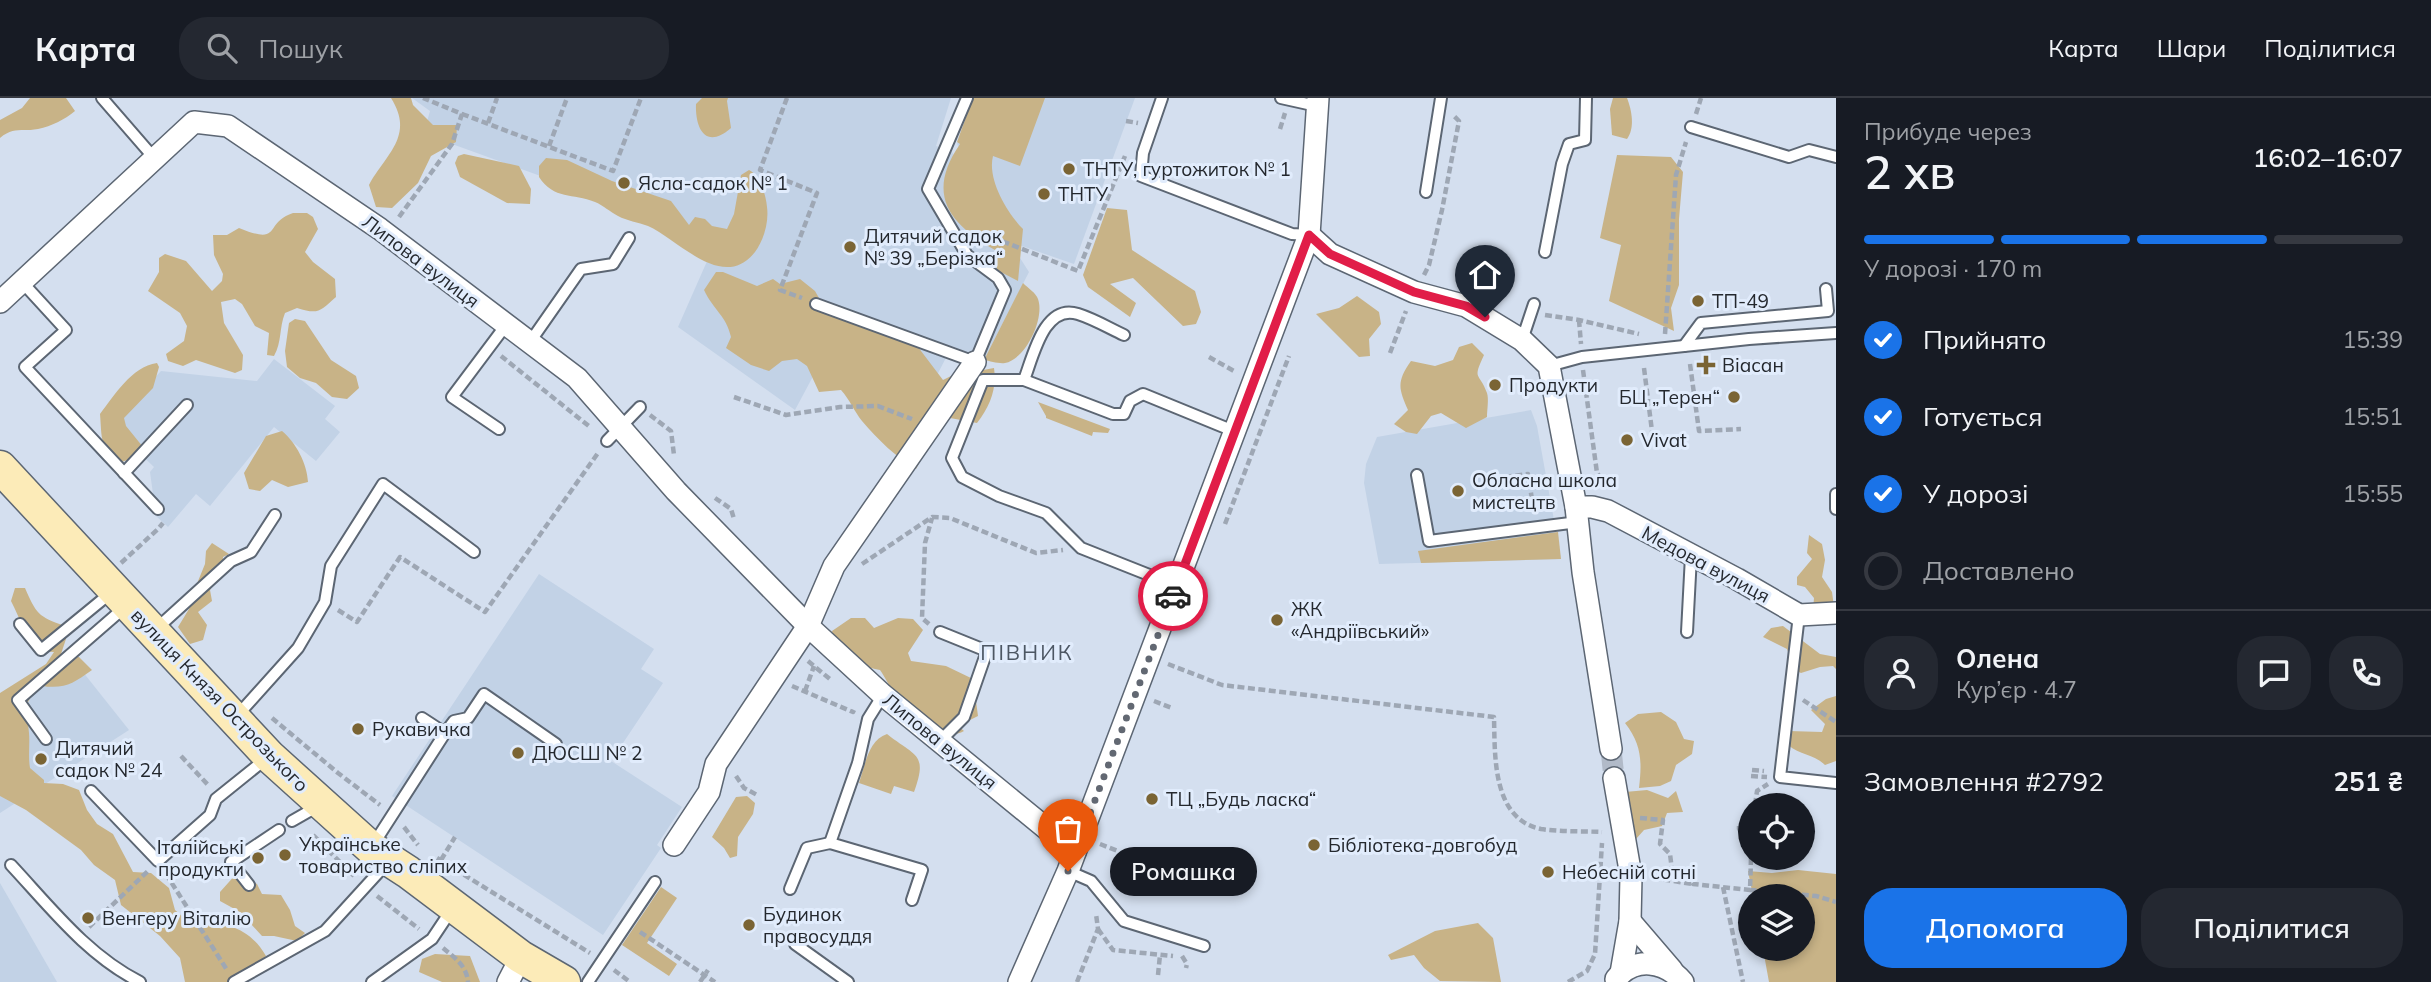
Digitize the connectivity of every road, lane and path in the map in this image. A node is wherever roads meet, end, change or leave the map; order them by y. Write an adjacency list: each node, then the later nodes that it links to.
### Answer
1 (102, 98): 24 (lane)
2 (423, 98): 15 (path)
3 (497, 98): 17 (path)
4 (567, 98): 21 (path)
5 (640, 98): 21 (path)
6 (788, 98): 35 (path)
7 (967, 98): 29 (lane)
8 (1162, 98): 27 (lane)
9 (1281, 98): 13 (lane)
10 (1441, 98): 25 (lane)
11 (1587, 98): 30 (lane)
12 (1701, 98): 18 (path)
13 (1317, 102): 27 (street)
14 (1286, 113): 19 (path)
15 (462, 114): 17 (path); 26 (path)
16 (1126, 121): 20 (path)
17 (488, 123): 21 (path)
18 (1691, 127): 23 (lane); 44 (path)
19 (1280, 129)
20 (1133, 135)
21 (549, 146)
22 (1128, 148): 29 (path)
23 (1836, 158)
24 (155, 159): 26 (street, Липова вулиця); 31 (street, Липова вулиця)
25 (1426, 192)
26 (387, 234): 37 (street, Липова вулиця)
27 (1309, 235): 33 (street); 59 (street)
28 (629, 238): 41 (lane)
29 (963, 247): 47 (lane)
30 (1545, 252)
31 (22, 282): 34 (street, Липова вулиця); 63 (lane)
32 (1826, 289): 42 (lane)
33 (1414, 292): 40 (street); 45 (path)
34 (0, 302)
35 (816, 304): 47 (lane)
36 (1534, 304): 40 (lane)
37 (506, 324): 41 (street, Липова вулиця); 43 (lane)
38 (1836, 333): 42 (lane)
39 (1124, 335): 52 (lane)
40 (1522, 340): 49 (street)
41 (530, 342): 60 (street, Липова вулиця)
42 (1684, 346): 44 (lane)
43 (489, 347): 57 (lane); 60 (path)
44 (1664, 348): 49 (lane)
45 (1390, 352)
46 (1209, 357): 51 (path)
47 (975, 362): 56 (street)
48 (1690, 364): 58 (path)
49 (1549, 366): 70 (street)
50 (1644, 368): 61 (path)
51 (1240, 375)
52 (1024, 380): 59 (lane); 74 (lane)
53 (734, 397): 56 (path)
54 (187, 405): 63 (lane)
55 (640, 408): 60 (lane)
56 (933, 422): 77 (street)
57 (499, 429)
58 (1741, 429)
59 (1236, 432): 78 (street)
60 (614, 434): 85 (street, Липова вулиця)
61 (1653, 439)
62 (0, 467): 79 (main road, вулиця Князя Острозького)
63 (124, 473): 67 (lane)
64 (1417, 475): 73 (lane)
65 (1505, 477): 73 (path)
66 (1836, 495): 68 (lane)
67 (158, 509)
68 (1836, 509)
69 (275, 515): 86 (lane)
70 (1577, 515): 73 (lane); 76 (street, Медова вулиця); 106 (street)
71 (932, 517): 74 (path); 77 (path); 87 (path)
72 (164, 521): 79 (path)
73 (1536, 528)
74 (1081, 548): 78 (lane)
75 (474, 552): 80 (lane)
76 (1690, 556): 83 (street, Медова вулиця); 88 (lane)
77 (834, 566): 85 (street)
78 (1177, 586): 134 (street)
79 (120, 587): 84 (lane); 86 (main road, вулиця Князя Острозького); 103 (lane)
80 (326, 602): 81 (path); 99 (lane)
81 (365, 610)
82 (1836, 613): 83 (street)
83 (1800, 615): 95 (lane)
84 (20, 624)
85 (808, 626): 89 (street); 97 (street, Липова вулиця)
86 (153, 632): 99 (main road, вулиця Князя Острозького)
87 (940, 632): 104 (lane)
88 (1687, 632)
89 (793, 650): 91 (path); 127 (street)
90 (1168, 664): 123 (path)
91 (814, 666): 93 (path); 94 (path)
92 (782, 681): 94 (path)
93 (840, 687)
94 (805, 691): 97 (path)
95 (1791, 692): 101 (path); 111 (lane)
96 (1153, 701): 98 (path)
97 (878, 704): 104 (street, Липова вулиця); 125 (lane)
98 (1172, 708)
99 (242, 710): 107 (main road, вулиця Князя Острозького); 110 (path)
100 (422, 718): 102 (lane)
101 (1836, 722)
102 (445, 733): 105 (lane); 118 (lane)
103 (46, 739)
104 (940, 741): 134 (street, Липова вулиця)
105 (556, 744)
106 (1611, 749)
107 (269, 756): 117 (main road, вулиця Князя Острозького); 133 (lane)
108 (181, 757): 113 (path)
109 (343, 765): 110 (path)
110 (338, 773): 118 (path)
111 (1780, 777): 114 (lane); 116 (path)
112 (1614, 778): 147 (street)
113 (203, 781)
114 (1836, 783)
115 (91, 791): 133 (lane)
116 (1757, 793)
117 (322, 803): 120 (lane); 130 (main road, вулиця Князя Острозького)
118 (393, 814): 128 (path); 130 (lane)
119 (1632, 817): 139 (path)
120 (292, 821)
121 (1602, 825): 123 (path)
122 (279, 830): 138 (lane)
123 (1602, 832): 172 (path)
124 (455, 837): 132 (path)
125 (830, 843): 140 (lane); 144 (lane)
126 (1100, 844): 129 (path)
127 (674, 845)
128 (421, 848)
129 (1118, 851)
130 (381, 854): 146 (main road, вулиця Князя Острозького); 162 (lane)
131 (431, 854): 132 (path)
132 (441, 860): 154 (path)
133 (158, 861): 162 (path)
134 (1072, 861): 142 (lane); 170 (street)
135 (11, 865): 149 (lane)
136 (149, 870): 149 (path)
137 (655, 882): 154 (lane)
138 (249, 885)
139 (1723, 887): 141 (path); 173 (path)
140 (790, 889)
141 (1738, 889)
142 (1101, 893): 148 (path); 152 (lane)
143 (1815, 896): 145 (path)
144 (912, 900)
145 (1836, 902)
146 (453, 907): 156 (main road, вулиця Князя Острозького); 163 (lane)
147 (1630, 921): 159 (street); 160 (street)
148 (1098, 929): 153 (path); 171 (path)
149 (78, 937): 161 (lane)
150 (650, 938): 157 (path)
151 (795, 944): 169 (lane)
152 (1204, 946)
153 (1160, 955): 155 (path); 158 (path)
154 (601, 960): 165 (lane); 166 (path)
155 (1186, 968)
156 (514, 970): 164 (main road, вулиця Князя Острозького)
157 (706, 972): 167 (path); 168 (path)
158 (1158, 975)
159 (1617, 977): 160 (street)
160 (1680, 978)
161 (140, 982)
162 (234, 982)
163 (372, 982)
164 (564, 982)
165 (588, 982)
166 (630, 982)
167 (699, 982)
168 (715, 982)
169 (848, 982)
170 (1019, 982)
171 (1077, 982)
172 (1568, 982)
173 (1743, 982)

